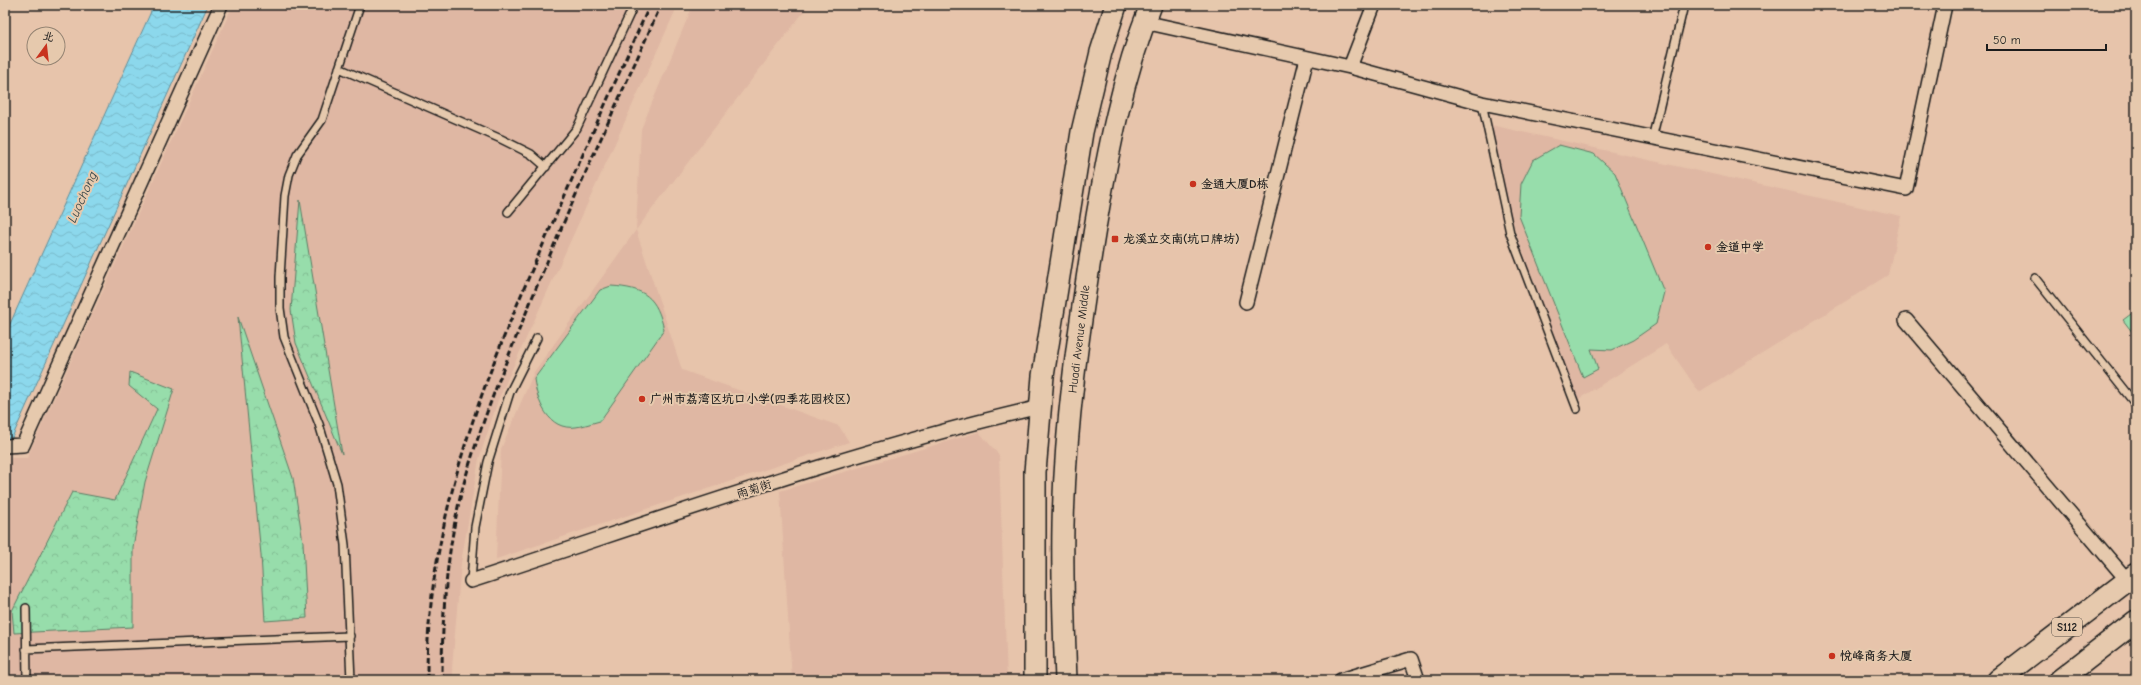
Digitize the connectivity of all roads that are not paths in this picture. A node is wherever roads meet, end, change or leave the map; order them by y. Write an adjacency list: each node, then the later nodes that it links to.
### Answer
1 (221, 5): 23 (street)
2 (360, 5): 11 (lane)
3 (634, 5): 14 (lane)
4 (1116, 5): 21 (main road)
5 (1374, 5): 10 (street)
6 (1684, 5): 13 (lane)
7 (1945, 5): 13 (street)
8 (1147, 14): 9 (street); 33 (main road, Huadi Avenue Middle)
9 (1307, 58): 10 (street); 17 (street)
10 (1350, 67): 12 (street)
11 (338, 68): 14 (lane); 28 (lane)
12 (1482, 103): 13 (street); 22 (lane)
13 (1652, 139)
14 (546, 167): 15 (lane)
15 (508, 212)
16 (2035, 278): 20 (lane)
17 (1246, 302)
18 (1906, 320): 24 (street)
19 (537, 338): 25 (lane)
20 (2136, 405)
21 (1040, 407): 25 (street, 雨菊街); 32 (main road)
22 (1577, 409)
23 (5, 446)
24 (2132, 577): 36 (main road, S112)
25 (471, 581)
26 (26, 608): 29 (lane)
27 (2136, 621): 37 (main road)
28 (350, 636): 29 (lane); 31 (lane)
29 (26, 649): 30 (lane)
30 (27, 680)
31 (351, 680)
32 (1035, 680)
33 (1066, 680)
34 (1341, 680): 35 (street)
35 (1418, 680)
36 (1998, 680)
37 (2060, 680)

